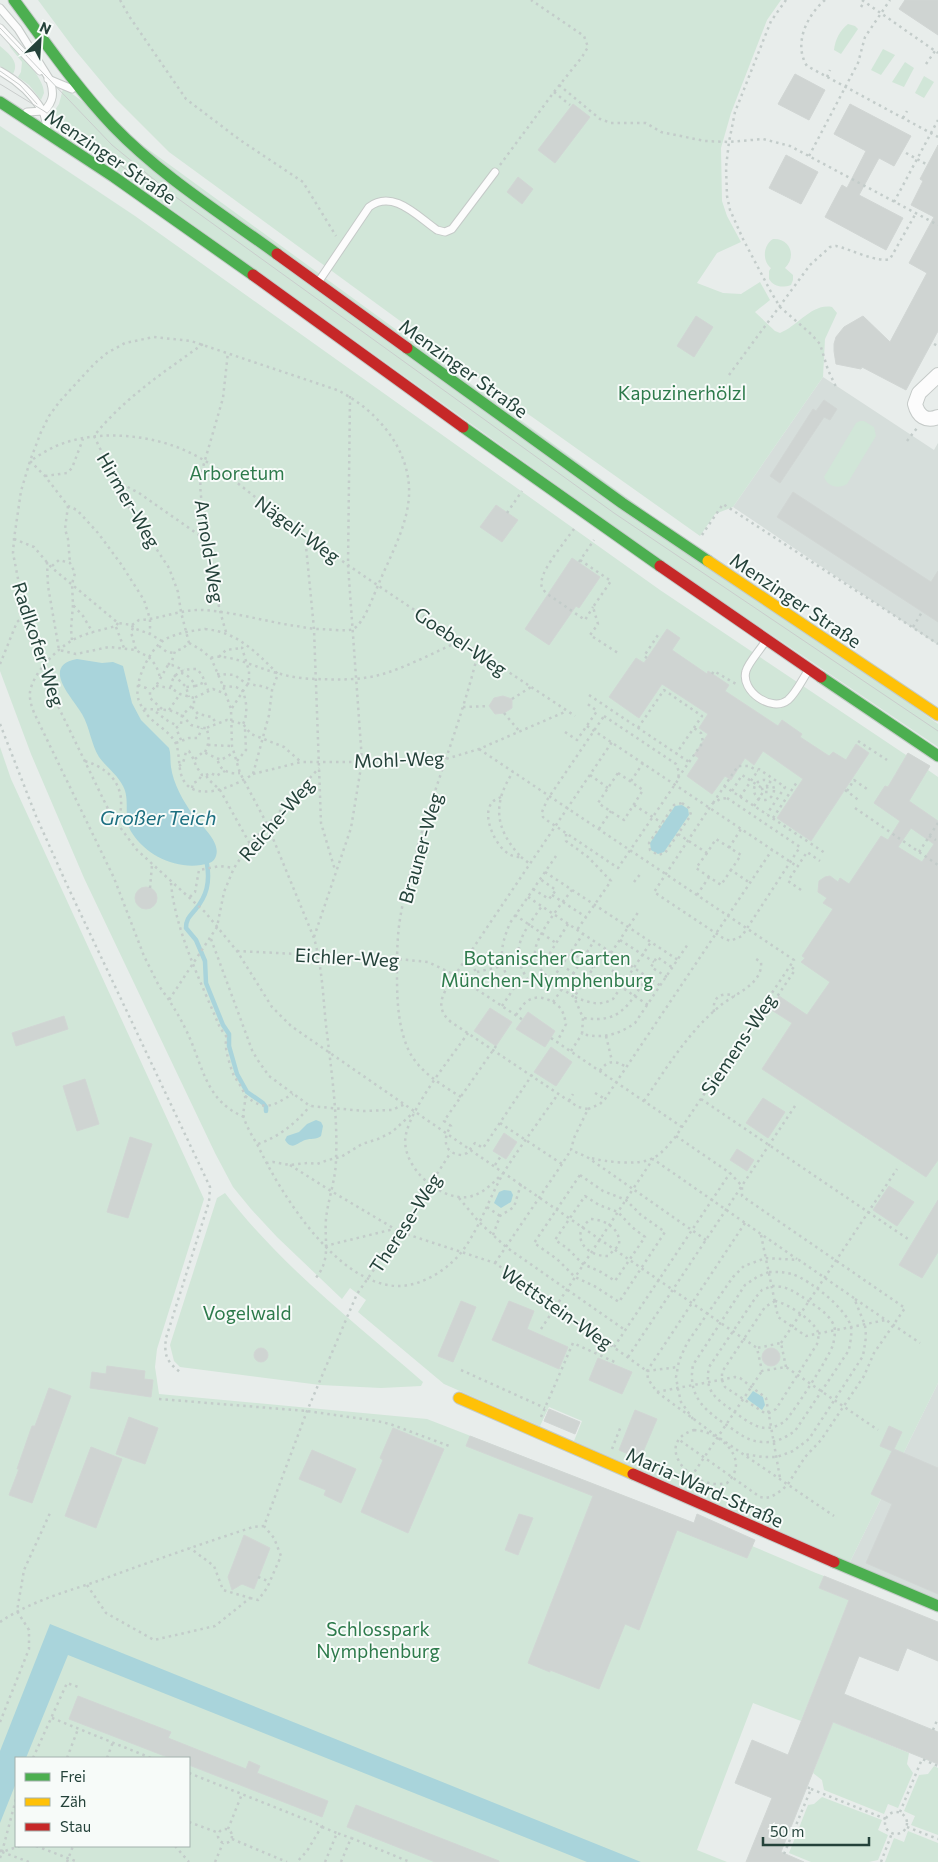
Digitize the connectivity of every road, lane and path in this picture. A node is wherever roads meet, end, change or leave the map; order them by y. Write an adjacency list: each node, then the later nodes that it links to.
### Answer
1 (14, 0): 21 (main road, Menzinger Straße)
2 (120, 0): 41 (path)
3 (530, 0): 18 (path)
4 (786, 0): 32 (path)
5 (825, 0): 16 (path)
6 (890, 0): 10 (path)
7 (863, 1): 8 (path); 10 (path)
8 (861, 7)
9 (0, 8): 17 (lane)
10 (881, 14): 12 (path); 19 (path)
11 (0, 28): 17 (lane)
12 (936, 52): 13 (path)
13 (926, 64)
14 (830, 70): 16 (path)
15 (0, 71): 25 (lane)
16 (827, 76): 19 (path)
17 (50, 80): 21 (lane); 25 (lane)
18 (559, 85): 20 (path); 32 (path)
19 (846, 86): 27 (path); 34 (path)
20 (554, 92): 23 (path); 37 (path)
21 (84, 94): 42 (main road, Menzinger Straße)
22 (0, 102): 24 (main road, Menzinger Straße)
23 (570, 105)
24 (12, 110): 25 (lane); 30 (main road, Menzinger Straße)
25 (44, 111): 30 (lane)
26 (907, 111): 27 (path)
27 (904, 118): 29 (path)
28 (938, 120): 29 (path)
29 (931, 133): 31 (path); 35 (path)
30 (50, 135): 92 (main road, Menzinger Straße)
31 (938, 137)
32 (729, 142): 34 (path); 43 (path)
33 (906, 153): 35 (path)
34 (809, 156): 38 (path)
35 (917, 159): 36 (path); 38 (path)
36 (926, 164)
37 (495, 172): 41 (lane)
38 (894, 202): 39 (path)
39 (916, 213): 40 (path); 43 (path)
40 (938, 225)
41 (342, 246): 42 (lane)
42 (317, 284): 157 (main road, Menzinger Straße)
43 (780, 307): 48 (path); 50 (path)
44 (203, 344): 47 (path, Radlkofer-Weg); 53 (path, Hirmer-Weg); 56 (path, Radlkofer-Weg)
45 (934, 344): 46 (path)
46 (938, 346)
47 (228, 352): 51 (path, Radlkofer-Weg); 55 (path, Arnold-Weg)
48 (729, 375)
49 (938, 375): 52 (street)
50 (837, 389)
51 (350, 396): 70 (path); 73 (path, Radlkofer-Weg)
52 (938, 417)
53 (94, 436): 54 (path, Nägeli-Weg); 55 (path, Nägeli-Weg); 58 (path, Hirmer-Weg)
54 (83, 439): 56 (path, Nägeli-Weg); 57 (path)
55 (205, 460): 63 (path, Nägeli-Weg); 66 (path, Arnold-Weg)
56 (30, 461): 57 (path); 65 (path, Radlkofer-Weg)
57 (45, 476): 60 (path)
58 (116, 481): 66 (path); 76 (path, Hirmer-Weg)
59 (524, 488): 61 (path)
60 (68, 506): 69 (path); 80 (path)
61 (507, 513)
62 (577, 525): 75 (path)
63 (305, 535): 70 (path, Nägeli-Weg); 84 (path)
64 (595, 538): 75 (path)
65 (14, 540): 68 (path); 79 (path, Radlkofer-Weg)
66 (206, 540): 77 (path, Arnold-Weg)
67 (698, 541): 83 (path)
68 (47, 562): 71 (path); 101 (path)
69 (70, 563): 71 (path); 72 (path)
70 (348, 565): 73 (path, Goebel-Weg); 85 (path)
71 (51, 566): 72 (path)
72 (72, 584): 74 (path); 81 (path)
73 (378, 585): 85 (path, Radlkofer-Weg); 94 (path, Goebel-Weg)
74 (73, 605): 87 (path); 91 (path)
75 (593, 607): 105 (path)
76 (181, 612): 77 (path); 80 (path); 86 (path, Hirmer-Weg)
77 (220, 612): 84 (path); 88 (path, Arnold-Weg)
78 (922, 612): 83 (path)
79 (27, 614): 110 (path); 113 (path, Radlkofer-Weg)
80 (150, 619): 82 (path); 89 (path)
81 (117, 625): 82 (path); 87 (path); 99 (path)
82 (133, 626): 89 (path); 102 (path)
83 (913, 627): 97 (path)
84 (314, 629): 85 (path); 124 (path)
85 (353, 629): 122 (path)
86 (185, 632): 88 (path); 93 (path); 95 (path, Hirmer-Weg)
87 (93, 633): 91 (path)
88 (226, 633): 96 (path)
89 (150, 634): 93 (path)
90 (658, 635): 109 (path)
91 (72, 640): 101 (path)
92 (766, 640): 114 (main road, Menzinger Straße); 132 (lane)
93 (162, 641): 98 (path)
94 (460, 641): 104 (path, Goebel-Weg); 122 (path)
95 (189, 643): 103 (path); 108 (path)
96 (244, 644): 100 (path); 118 (path)
97 (938, 644)
98 (159, 646): 103 (path); 106 (path)
99 (124, 648): 101 (path); 102 (path)
100 (242, 648): 107 (path); 111 (path)
101 (59, 650): 113 (path)
102 (136, 650): 106 (path)
103 (174, 653): 112 (path)
104 (478, 653): 131 (path, Goebel-Weg); 147 (path, Brauner-Weg)
105 (618, 653)
106 (149, 657): 123 (path); 126 (path)
107 (218, 657): 108 (path); 111 (path)
108 (211, 658): 117 (path)
109 (647, 658)
110 (0, 664)
111 (247, 664): 118 (path); 125 (path)
112 (168, 665): 115 (path); 123 (path)
113 (44, 666): 191 (path, Radlkofer-Weg); 350 (path)
114 (809, 669): 132 (lane); 185 (main road, Menzinger Straße)
115 (186, 670): 116 (path); 121 (path)
116 (179, 672): 120 (path); 128 (path)
117 (217, 674): 125 (path); 129 (path)
118 (278, 674): 124 (path); 136 (path)
119 (712, 674): 132 (path)
120 (174, 676): 130 (path); 133 (path)
121 (203, 678): 128 (path); 134 (path)
122 (356, 678): 124 (path); 192 (path)
123 (160, 679): 127 (path)
124 (317, 679): 189 (path)
125 (247, 684): 135 (path); 136 (path)
126 (138, 685): 137 (path); 149 (path)
127 (156, 686): 133 (path); 137 (path)
128 (195, 686): 130 (path)
129 (223, 686): 135 (path); 139 (path)
130 (186, 687): 141 (path)
131 (531, 687): 143 (path); 153 (path, Goebel-Weg)
132 (749, 687)
133 (171, 688): 138 (path)
134 (208, 690): 139 (path); 142 (path)
135 (242, 690): 148 (path); 163 (path)
136 (272, 690): 174 (path)
137 (150, 692): 150 (path)
138 (180, 694): 141 (path); 152 (path)
139 (226, 694): 148 (path)
140 (589, 696): 168 (path)
141 (189, 697): 142 (path)
142 (194, 698): 146 (path)
143 (512, 699)
144 (584, 702): 165 (path)
145 (489, 706): 147 (path)
146 (192, 707): 155 (path); 156 (path)
147 (463, 707): 186 (path, Brauner-Weg)
148 (231, 708): 160 (path)
149 (144, 709): 151 (path); 178 (path)
150 (162, 709): 151 (path); 152 (path)
151 (154, 710): 164 (path)
152 (169, 710): 156 (path)
153 (567, 711): 158 (path, Goebel-Weg); 172 (path, Mohl-Weg)
154 (504, 713): 172 (path)
155 (198, 714): 159 (path); 161 (path)
156 (182, 715): 164 (path); 166 (path)
157 (938, 715)
158 (575, 716)
159 (196, 719)
160 (232, 721): 161 (path); 163 (path); 180 (path)
161 (216, 723): 167 (path)
162 (0, 724): 495 (path)
163 (243, 724): 170 (path)
164 (178, 726): 175 (path)
165 (587, 726): 171 (path); 173 (path)
166 (202, 728): 167 (path); 175 (path)
167 (206, 728): 179 (path)
168 (638, 728): 169 (path); 184 (path)
169 (694, 728): 184 (path); 195 (path)
170 (245, 729): 174 (path); 193 (path)
171 (594, 731): 177 (path); 207 (path); 225 (path)
172 (520, 732): 181 (path, Mohl-Weg)
173 (565, 732)
174 (263, 739): 194 (path); 203 (path)
175 (181, 740): 178 (path)
176 (858, 741): 190 (path)
177 (612, 742): 196 (path); 205 (path)
178 (176, 743): 197 (path)
179 (208, 745): 180 (path); 182 (path)
180 (232, 746): 183 (path)
181 (479, 749): 186 (path, Mohl-Weg); 201 (path)
182 (205, 752): 187 (path); 188 (path)
183 (233, 753): 188 (path); 193 (path)
184 (676, 754): 195 (path)
185 (938, 756)
186 (446, 759): 192 (path, Mohl-Weg); 318 (path, Brauner-Weg)
187 (194, 760): 197 (path); 204 (path)
188 (218, 760): 199 (path)
189 (320, 760): 192 (path, Mohl-Weg); 194 (path, Mohl-Weg); 198 (path)
190 (887, 760)
191 (84, 761): 244 (path, Radlkofer-Weg); 244 (path)
192 (362, 761): 270 (path)
193 (236, 762): 202 (path)
194 (301, 762): 203 (path, Mohl-Weg)
195 (689, 762): 207 (path)
196 (643, 763): 210 (path); 212 (path)
197 (179, 766): 216 (path)
198 (320, 768): 242 (path, Reiche-Weg); 270 (path)
199 (224, 771): 202 (path); 204 (path)
200 (758, 771): 208 (path); 209 (path); 214 (path)
201 (513, 772): 225 (path); 226 (path)
202 (240, 773): 206 (path)
203 (252, 774): 206 (path)
204 (204, 775): 216 (path); 220 (path)
205 (590, 776): 217 (path); 234 (path)
206 (244, 780): 220 (path); 242 (path)
207 (678, 780): 212 (path)
208 (771, 780): 213 (path); 215 (path); 224 (path); 229 (path)
209 (751, 781): 213 (path); 221 (path); 227 (path)
210 (631, 782): 217 (path); 232 (path)
211 (797, 782): 240 (path)
212 (674, 784): 235 (path); 239 (path)
213 (756, 784): 218 (path); 228 (path)
214 (724, 786): 221 (path); 231 (path)
215 (767, 786): 218 (path); 223 (path)
216 (192, 788): 220 (path)
217 (608, 788): 237 (path)
218 (762, 788): 222 (path)
219 (868, 789): 230 (path)
220 (220, 790): 253 (path)
221 (732, 791): 227 (path)
222 (763, 792): 223 (path); 228 (path)
223 (768, 792): 224 (path)
224 (773, 795): 228 (path); 229 (path)
225 (550, 796): 234 (path); 245 (path)
226 (501, 797): 261 (path); 261 (path)
227 (740, 797): 233 (path)
228 (759, 798): 233 (path)
229 (778, 798): 238 (path)
230 (860, 801)
231 (712, 804): 235 (path); 263 (path)
232 (634, 805): 237 (path); 239 (path)
233 (754, 806): 238 (path)
234 (568, 808): 245 (path); 246 (path)
235 (710, 808): 247 (path); 252 (path)
236 (855, 808): 257 (path)
237 (611, 811): 246 (path)
238 (767, 814): 240 (path)
239 (652, 817): 243 (path); 255 (path)
240 (773, 818): 258 (path)
241 (938, 822): 250 (path)
242 (267, 824): 253 (path, Reiche-Weg); 304 (path)
243 (662, 824): 249 (path); 249 (path)
244 (117, 825): 265 (path, Radlkofer-Weg)
245 (556, 826): 248 (path); 264 (path)
246 (599, 829): 255 (path)
247 (741, 829): 254 (path); 256 (path)
248 (566, 834): 255 (path); 288 (path)
249 (678, 834): 252 (path)
250 (930, 836): 251 (path); 257 (path)
251 (936, 840)
252 (688, 841): 259 (path); 273 (path)
253 (250, 844): 268 (path, Reiche-Weg)
254 (729, 848): 259 (path); 269 (path)
255 (630, 850): 273 (path)
256 (772, 850): 263 (path); 278 (path)
257 (919, 852): 266 (path)
258 (825, 853)
259 (706, 854): 274 (path)
260 (556, 856): 271 (path)
261 (520, 857): 264 (path)
262 (820, 861): 267 (path)
263 (790, 862): 267 (path); 299 (path)
264 (530, 864): 319 (path)
265 (152, 865): 277 (path, Radlkofer-Weg); 279 (path)
266 (938, 865)
267 (798, 867): 282 (path)
268 (234, 868): 285 (path); 297 (path, Reiche-Weg)
269 (731, 870): 274 (path); 278 (path)
270 (335, 872): 304 (path)
271 (545, 872): 275 (path); 281 (path)
272 (640, 873): 276 (path)
273 (666, 874): 284 (path); 303 (path)
274 (709, 877): 284 (path)
275 (540, 880): 280 (path); 283 (path)
276 (634, 882)
277 (171, 883): 285 (path, Radlkofer-Weg); 325 (path)
278 (750, 883): 293 (path)
279 (150, 888)
280 (534, 889): 283 (path); 286 (path)
281 (572, 890): 287 (path); 288 (path)
282 (801, 890)
283 (552, 895): 287 (path)
284 (697, 895): 293 (path)
285 (190, 897): 297 (path, Radlkofer-Weg)
286 (528, 897): 289 (path); 291 (path)
287 (563, 902): 292 (path); 294 (path)
288 (594, 904): 294 (path); 298 (path)
289 (542, 906): 292 (path); 296 (path)
290 (639, 911): 298 (path)
291 (515, 915): 296 (path); 326 (path)
292 (555, 915): 295 (path); 301 (path)
293 (728, 916): 299 (path); 303 (path)
294 (586, 918): 300 (path)
295 (568, 924): 300 (path); 308 (path)
296 (529, 925): 301 (path); 339 (path)
297 (217, 927): 305 (path, Reiche-Weg); 312 (path, Radlkofer-Weg)
298 (628, 927): 306 (path); 309 (path)
299 (747, 929): 303 (path); 329 (path, Siemens-Weg)
300 (577, 930): 302 (path)
301 (542, 933): 308 (path); 340 (path)
302 (583, 934): 307 (path); 313 (path)
303 (716, 934): 369 (path)
304 (314, 938): 315 (path)
305 (210, 939): 325 (path, Reiche-Weg); 376 (path)
306 (620, 940): 314 (path); 316 (path)
307 (594, 941): 311 (path); 321 (path)
308 (556, 942): 327 (path)
309 (651, 942): 316 (path); 322 (path)
310 (688, 944): 322 (path)
311 (606, 949): 314 (path); 330 (path)
312 (237, 951): 315 (path, Eichler-Weg); 367 (path, Radlkofer-Weg)
313 (571, 952): 321 (path); 327 (path)
314 (611, 953): 320 (path)
315 (318, 954): 318 (path, Eichler-Weg); 367 (path)
316 (642, 954): 323 (path); 331 (path)
317 (753, 957): 324 (path)
318 (397, 959): 335 (path, Eichler-Weg); 373 (path, Brauner-Weg)
319 (466, 959): 333 (path); 335 (path)
320 (621, 959): 331 (path); 338 (path)
321 (582, 960): 330 (path); 334 (path)
322 (678, 960): 332 (path)
323 (654, 962): 332 (path); 337 (path)
324 (761, 962): 328 (path); 349 (path)
325 (193, 965): 350 (path, Reiche-Weg); 379 (path)
326 (502, 966): 333 (path); 345 (path)
327 (561, 966): 334 (path); 340 (path)
328 (766, 966)
329 (790, 966): 353 (path, Siemens-Weg); 353 (path)
330 (593, 968): 341 (path)
331 (634, 968): 336 (path); 344 (path)
332 (672, 968): 337 (path)
333 (477, 972): 342 (path)
334 (573, 974): 341 (path)
335 (455, 975): 342 (path, Eichler-Weg); 359 (path)
336 (648, 977): 343 (path); 348 (path)
337 (667, 977): 343 (path)
338 (608, 978): 341 (path); 344 (path)
339 (528, 980): 340 (path); 345 (path)
340 (551, 981): 346 (path)
341 (584, 981): 347 (path)
342 (472, 986): 354 (path, Eichler-Weg)
343 (661, 986): 352 (path)
344 (621, 987): 347 (path); 348 (path)
345 (514, 988): 354 (path)
346 (562, 989): 347 (path); 351 (path)
347 (574, 996): 357 (path)
348 (635, 996): 352 (path); 357 (path)
349 (735, 996): 355 (path); 355 (path)
350 (169, 1000): 391 (path)
351 (553, 1002): 356 (path); 363 (path)
352 (648, 1004): 361 (path)
353 (765, 1004): 382 (path, Siemens-Weg)
354 (502, 1006): 356 (path, Eichler-Weg)
355 (714, 1012): 384 (path)
356 (516, 1015): 358 (path, Eichler-Weg)
357 (583, 1018): 360 (path)
358 (522, 1020)
359 (468, 1033): 365 (path); 373 (path)
360 (582, 1034): 361 (path); 366 (path)
361 (606, 1036): 368 (path)
362 (551, 1038): 363 (path)
363 (557, 1042): 366 (path)
364 (496, 1046): 365 (path)
365 (493, 1050): 372 (path); 380 (path)
366 (571, 1052): 370 (path)
367 (330, 1054): 386 (path, Radlkofer-Weg); 388 (path)
368 (612, 1061): 369 (path); 370 (path)
369 (626, 1067): 374 (path)
370 (600, 1071): 374 (path)
371 (534, 1072): 372 (path)
372 (532, 1076): 377 (path); 392 (path)
373 (435, 1080): 380 (path, Brauner-Weg); 390 (path)
374 (616, 1082): 381 (path); 384 (path)
375 (595, 1093): 381 (path)
376 (293, 1094): 379 (path); 387 (path)
377 (558, 1094): 383 (path); 396 (path)
378 (573, 1094): 383 (path)
379 (245, 1096): 391 (path)
380 (461, 1097): 394 (path)
381 (605, 1098): 389 (path)
382 (701, 1099): 393 (path, Siemens-Weg); 398 (path)
383 (569, 1101): 389 (path)
384 (644, 1101): 393 (path)
385 (797, 1103): 398 (path)
386 (404, 1104): 388 (path); 390 (path, Radlkofer-Weg)
387 (310, 1106): 388 (path); 397 (path)
388 (334, 1109): 406 (path)
389 (588, 1109): 401 (path)
390 (415, 1111): 394 (path, Radlkofer-Weg); 406 (path); 415 (path)
391 (244, 1117): 397 (path)
392 (500, 1123): 396 (path); 400 (path)
393 (682, 1127): 395 (path, Siemens-Weg)
394 (447, 1132): 400 (path, Radlkofer-Weg); 402 (path)
395 (676, 1136): 407 (path, Siemens-Weg); 414 (path)
396 (526, 1140): 403 (path); 409 (path)
397 (257, 1144): 408 (path)
398 (769, 1145): 417 (path); 428 (path)
399 (513, 1148): 403 (path)
400 (471, 1149): 402 (path); 411 (path, Radlkofer-Weg)
401 (571, 1150): 405 (path); 409 (path)
402 (451, 1152): 415 (path, Therese-Weg)
403 (518, 1152): 413 (path)
404 (501, 1156): 411 (path)
405 (587, 1157): 407 (path); 418 (path)
406 (336, 1159): 410 (path); 419 (path)
407 (653, 1159): 418 (path, Siemens-Weg); 423 (path)
408 (266, 1164): 410 (path); 443 (path)
409 (562, 1164): 421 (path)
410 (290, 1165): 419 (path, Wettstein-Weg)
411 (495, 1166): 413 (path, Radlkofer-Weg)
412 (897, 1169): 428 (path)
413 (504, 1172): 416 (path, Radlkofer-Weg); 420 (path); 424 (path)
414 (730, 1173): 417 (path); 423 (path)
415 (431, 1184): 420 (path); 437 (path, Therese-Weg)
416 (521, 1184): 421 (path, Radlkofer-Weg); 429 (path)
417 (742, 1186): 426 (path); 451 (path)
418 (633, 1189): 422 (path, Siemens-Weg); 436 (path)
419 (331, 1191): 435 (path, Wettstein-Weg); 443 (path)
420 (459, 1197): 431 (path)
421 (540, 1197): 425 (path, Radlkofer-Weg); 444 (path)
422 (626, 1200): 425 (path); 427 (path, Siemens-Weg); 454 (path)
423 (712, 1200): 426 (path); 436 (path)
424 (487, 1208): 429 (path); 431 (path)
425 (557, 1209): 430 (path, Radlkofer-Weg); 456 (path)
426 (726, 1210): 432 (path); 442 (path)
427 (618, 1212): 430 (path); 433 (path, Siemens-Weg); 449 (path)
428 (869, 1212): 441 (path); 451 (path)
429 (500, 1216): 438 (path)
430 (570, 1218): 434 (path, Radlkofer-Weg); 453 (path)
431 (479, 1222): 438 (path); 446 (path)
432 (745, 1223): 439 (path); 468 (path)
433 (610, 1225): 434 (path); 440 (path, Siemens-Weg); 445 (path)
434 (583, 1227): 440 (path, Radlkofer-Weg); 447 (path)
435 (394, 1229): 437 (path, Wettstein-Weg); 443 (path)
436 (692, 1230): 442 (path); 460 (path)
437 (400, 1232): 446 (path, Wettstein-Weg); 457 (path, Therese-Weg)
438 (493, 1234): 444 (path)
439 (761, 1234): 448 (path); 450 (path)
440 (600, 1239): 445 (path, Radlkofer-Weg); 447 (path, Siemens-Weg)
441 (908, 1239)
442 (706, 1240): 462 (path)
443 (325, 1246): 457 (path); 459 (path)
444 (506, 1247): 452 (path); 464 (path)
445 (616, 1249): 447 (path); 449 (path, Radlkofer-Weg)
446 (462, 1251): 452 (path, Wettstein-Weg); 457 (path)
447 (591, 1252): 453 (path, Siemens-Weg)
448 (766, 1258): 450 (path); 455 (path); 470 (path)
449 (630, 1259): 453 (path); 454 (path, Radlkofer-Weg)
450 (798, 1260): 458 (path)
451 (836, 1260): 458 (path); 475 (path)
452 (495, 1263): 469 (path, Wettstein-Weg)
453 (583, 1264): 456 (path, Siemens-Weg)
454 (642, 1268): 456 (path); 460 (path, Radlkofer-Weg)
455 (769, 1272): 461 (path); 463 (path); 473 (path)
456 (575, 1277): 464 (path, Siemens-Weg)
457 (369, 1278): 511 (path, Therese-Weg)
458 (825, 1278): 463 (path); 465 (path)
459 (314, 1280)
460 (659, 1280): 462 (path, Radlkofer-Weg); 479 (path)
461 (772, 1286): 466 (path); 467 (path); 480 (path)
462 (673, 1289): 468 (path, Radlkofer-Weg); 488 (path)
463 (817, 1289): 467 (path); 477 (path)
464 (566, 1290): 469 (path, Siemens-Weg); 479 (path)
465 (854, 1298): 472 (path); 474 (path)
466 (775, 1301): 471 (path); 476 (path); 483 (path)
467 (808, 1302): 471 (path); 481 (path)
468 (693, 1303): 470 (path, Radlkofer-Weg); 493 (path)
469 (556, 1306): 478 (path, Siemens-Weg); 486 (path, Wettstein-Weg)
470 (708, 1313): 473 (path, Radlkofer-Weg); 490 (path)
471 (800, 1314): 476 (path); 482 (path)
472 (886, 1320): 474 (path); 475 (path)
473 (720, 1322): 480 (path, Radlkofer-Weg); 500 (path)
474 (865, 1325): 477 (path); 508 (path)
475 (894, 1326): 484 (path); 509 (path)
476 (792, 1327): 482 (path); 485 (path)
477 (851, 1328): 481 (path); 504 (path)
478 (541, 1329)
479 (625, 1330): 486 (path)
480 (733, 1330): 483 (path, Radlkofer-Weg); 498 (path)
481 (835, 1330): 482 (path); 499 (path)
482 (819, 1334): 496 (path)
483 (745, 1339): 487 (path, Radlkofer-Weg); 497 (path)
484 (920, 1342)
485 (781, 1343): 487 (path); 491 (path)
486 (614, 1347): 488 (path, Wettstein-Weg)
487 (757, 1348): 494 (path)
488 (628, 1357): 493 (path, Wettstein-Weg)
489 (617, 1363): 510 (path)
490 (678, 1367): 493 (path); 502 (path)
491 (786, 1367): 494 (path); 496 (path)
492 (461, 1370): 510 (path)
493 (647, 1370): 503 (path)
494 (762, 1370): 501 (path)
495 (180, 1372)
496 (797, 1375): 499 (path); 513 (path)
497 (722, 1380): 498 (path); 501 (path); 507 (path)
498 (707, 1384): 500 (path); 512 (path)
499 (810, 1384): 504 (path); 517 (path)
500 (693, 1386): 502 (path); 515 (path)
501 (752, 1387): 507 (path); 513 (path)
502 (678, 1389): 503 (path); 514 (path)
503 (657, 1392): 514 (path)
504 (822, 1392): 508 (path); 522 (path)
505 (459, 1398): 519 (main road, Maria-Ward-Straße)
506 (159, 1400): 511 (path)
507 (743, 1400): 512 (path); 513 (path)
508 (834, 1400): 509 (path); 525 (path)
509 (844, 1406): 518 (path); 531 (path)
510 (545, 1408): 519 (path)
511 (307, 1412): 523 (path); 534 (path, Therese-Weg)
512 (734, 1412): 515 (path); 517 (path)
513 (769, 1413): 517 (path)
514 (693, 1419): 520 (path)
515 (726, 1425): 520 (path); 522 (path)
516 (621, 1426): 527 (path)
517 (772, 1427): 522 (path)
518 (878, 1430)
519 (535, 1431): 527 (main road, Maria-Ward-Straße)
520 (718, 1437): 521 (path); 524 (path); 526 (path); 529 (path)
521 (678, 1439): 526 (path); 528 (path)
522 (774, 1442): 525 (path)
523 (452, 1447)
524 (744, 1454): 525 (path); 530 (path)
525 (777, 1456): 530 (path)
526 (704, 1458): 528 (path); 529 (path)
527 (606, 1462): 540 (main road, Maria-Ward-Straße)
528 (691, 1476): 529 (path)
529 (732, 1478): 531 (path)
530 (781, 1479): 531 (path)
531 (788, 1484): 533 (path)
532 (50, 1513): 541 (path)
533 (834, 1516)
534 (264, 1526): 535 (path); 537 (path)
535 (190, 1548): 538 (path); 539 (path)
536 (258, 1577): 537 (path)
537 (270, 1582): 539 (path)
538 (87, 1585): 539 (path); 541 (path)
539 (250, 1598)
540 (938, 1606)
541 (17, 1610): 542 (path); 546 (path)
542 (0, 1622)
543 (81, 1688): 544 (path)
544 (52, 1718): 547 (path); 550 (path)
545 (938, 1718): 548 (path)
546 (0, 1722)
547 (78, 1729): 549 (path); 551 (path)
548 (933, 1730)
549 (113, 1742): 552 (path); 553 (path)
550 (33, 1757)
551 (67, 1757)
552 (107, 1757)
553 (149, 1757)
554 (938, 1766): 560 (path)
555 (190, 1773): 558 (path)
556 (807, 1787): 557 (path)
557 (811, 1789): 561 (path); 578 (path)
558 (242, 1794): 563 (path); 565 (path)
559 (15, 1802): 577 (path)
560 (900, 1812): 561 (path); 564 (path)
561 (886, 1819): 568 (path)
562 (190, 1822): 567 (path)
563 (322, 1826): 566 (path); 586 (path)
564 (906, 1826): 568 (path); 571 (path)
565 (228, 1829): 567 (path); 570 (path)
566 (337, 1832): 569 (path); 587 (path)
567 (218, 1833): 572 (path)
568 (892, 1833): 590 (path)
569 (351, 1838): 588 (path); 589 (path)
570 (232, 1839): 572 (path); 585 (path)
571 (938, 1839)
572 (223, 1843): 584 (path)
573 (16, 1847): 577 (path)
574 (38, 1847): 580 (path)
575 (73, 1847): 580 (path)
576 (177, 1847): 583 (path)
577 (1, 1851): 579 (path); 581 (path)
578 (784, 1854)
579 (0, 1858)
580 (68, 1860): 582 (path)
581 (29, 1862)
582 (78, 1862)
583 (189, 1862)
584 (215, 1862)
585 (287, 1862)
586 (297, 1862)
587 (325, 1862)
588 (341, 1862)
589 (410, 1862)
590 (881, 1862)

